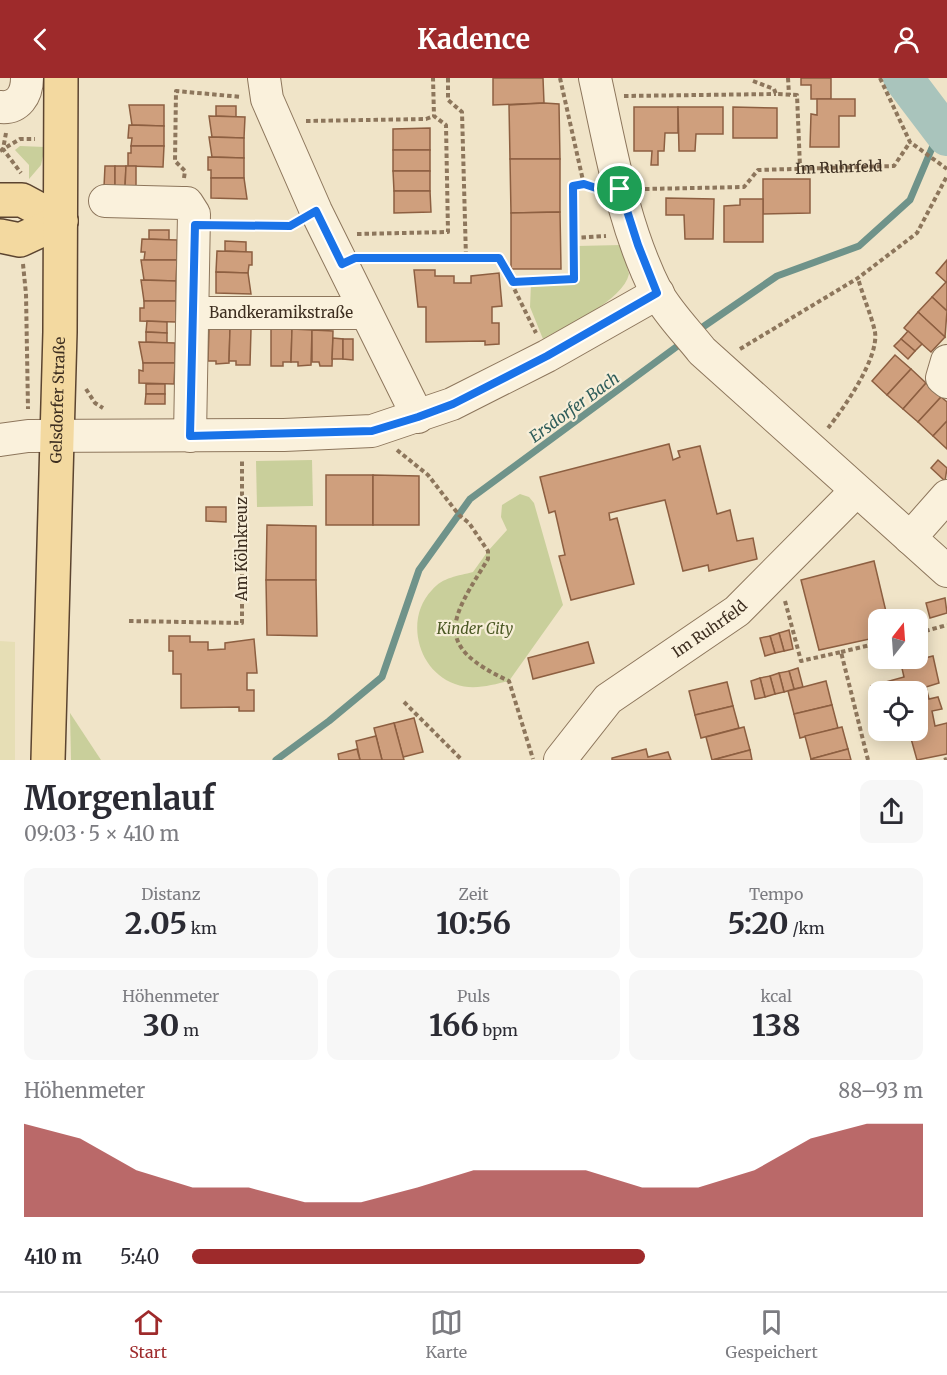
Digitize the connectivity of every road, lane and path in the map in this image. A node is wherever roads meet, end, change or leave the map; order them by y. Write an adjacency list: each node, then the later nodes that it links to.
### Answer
1 (27, 78): 13 (street)
2 (61, 78): 25 (main road, Gelsdorfer Straße)
3 (433, 78): 14 (path)
4 (448, 78): 28 (path)
5 (560, 78): 19 (path)
6 (788, 78): 11 (path)
7 (880, 78): 15 (path)
8 (753, 81): 10 (path)
9 (597, 87): 10 (path); 20 (street)
10 (776, 94): 11 (path)
11 (789, 95): 16 (path)
12 (269, 100): 14 (path); 23 (street); 24 (path)
13 (4, 108)
14 (434, 116): 27 (path)
15 (910, 141): 16 (path, Im Ruhrfeld); 17 (path)
16 (800, 167): 20 (path, Im Ruhrfeld)
17 (947, 169)
18 (947, 176): 29 (path)
19 (584, 184): 20 (path, Im Ruhrfeld); 30 (path)
20 (620, 189): 31 (street)
21 (0, 200): 25 (main road)
22 (105, 201): 24 (street)
23 (316, 211): 24 (path); 27 (street)
24 (189, 214): 32 (street, Bandkeramikstraße)
25 (61, 221): 26 (main road); 42 (main road, Gelsdorfer Straße)
26 (0, 236)
27 (336, 252): 28 (path); 33 (street)
28 (466, 258): 30 (path)
29 (858, 278): 35 (path); 46 (path)
30 (513, 282): 34 (path)
31 (663, 302): 34 (street); 35 (street)
32 (194, 313): 33 (street, Bandkeramikstraße); 44 (street, Bandkeramikstraße)
33 (366, 313): 40 (street)
34 (547, 356): 40 (street)
35 (709, 357): 46 (street)
36 (947, 362): 38 (street)
37 (87, 379): 39 (path)
38 (947, 382)
39 (106, 411)
40 (418, 417): 41 (street)
41 (372, 431): 43 (street); 60 (path)
42 (57, 435): 44 (street); 45 (street); 58 (main road, Gelsdorfer Straße)
43 (242, 435): 44 (street); 52 (path, Am Kölnkreuz)
44 (190, 436)
45 (0, 440)
46 (811, 450): 47 (street)
47 (856, 491): 49 (street); 51 (street, Im Ruhrfeld)
48 (947, 496): 49 (street)
49 (910, 538): 50 (street)
50 (947, 571)
51 (776, 572): 56 (path); 61 (street, Im Ruhrfeld)
52 (129, 621)
53 (947, 625): 54 (path)
54 (928, 630)
55 (868, 646): 56 (path)
56 (841, 652): 62 (path)
57 (404, 702): 59 (path)
58 (48, 760)
59 (462, 760)
60 (533, 760)
61 (560, 760)
62 (868, 760)

